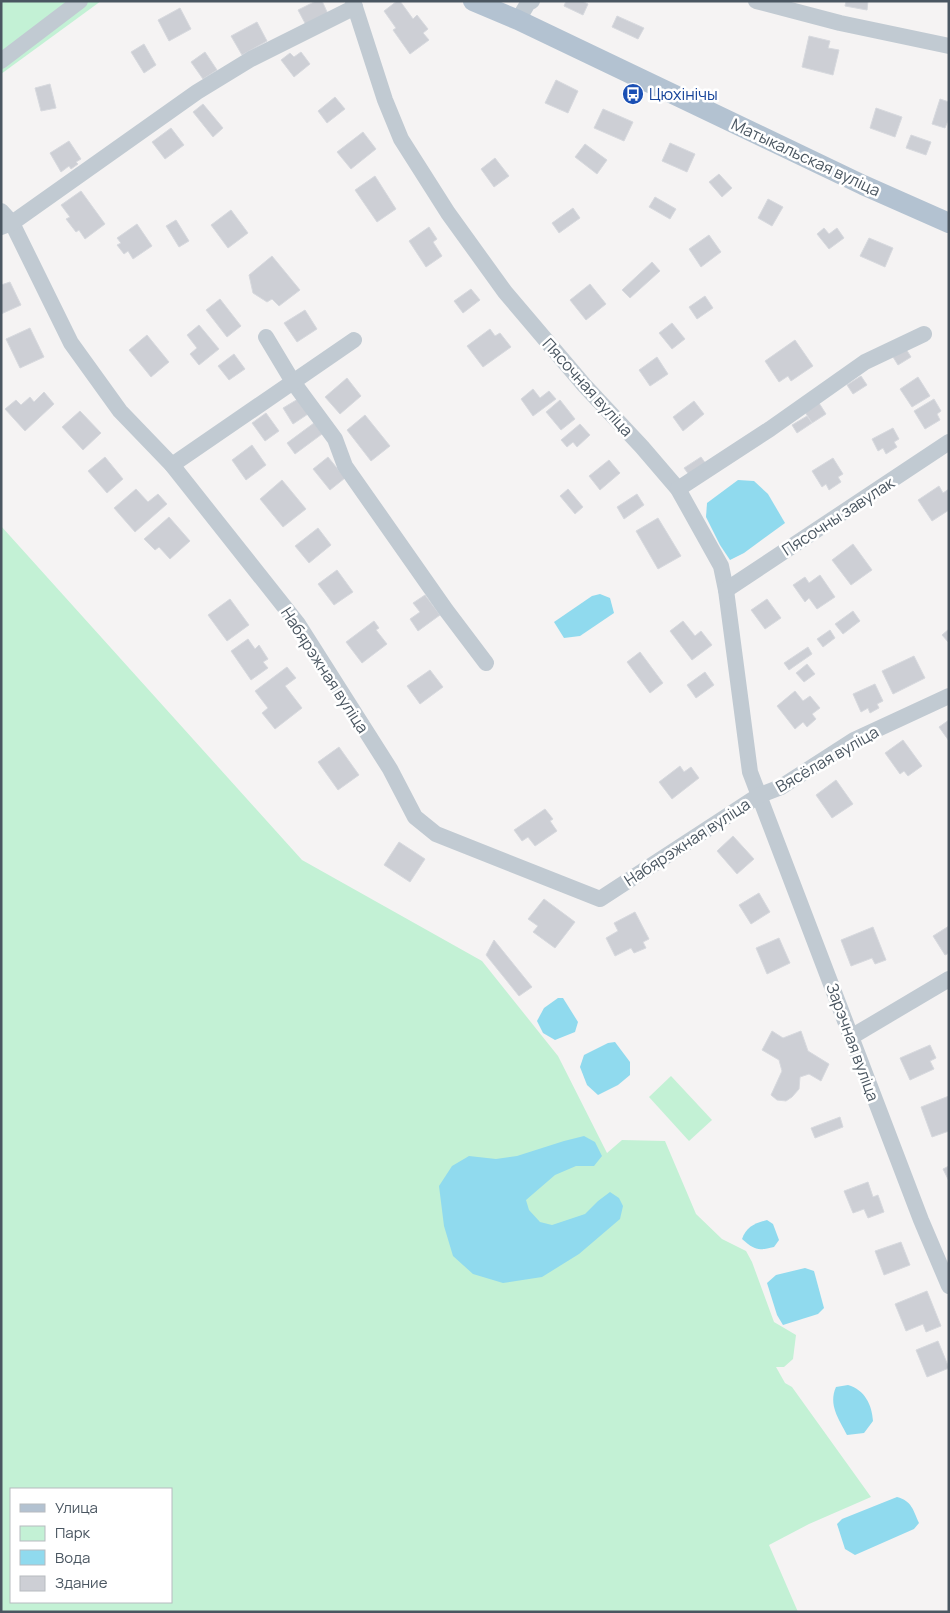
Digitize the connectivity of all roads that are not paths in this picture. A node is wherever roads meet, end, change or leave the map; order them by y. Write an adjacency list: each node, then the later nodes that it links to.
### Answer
1 (80, 1): 8 (street)
2 (473, 1): 6 (main road, Матыкальская вуліца)
3 (532, 1): 6 (street)
4 (756, 1): 7 (street)
5 (354, 4): 9 (street); 17 (street, Пясочная вуліца)
6 (518, 20): 10 (main road, Матыкальская вуліца)
7 (949, 46)
8 (1, 61)
9 (5, 220): 16 (street, Набярэжная вуліца)
10 (949, 223)
11 (924, 334): 17 (street)
12 (266, 337): 14 (street)
13 (354, 340): 14 (street)
14 (293, 382): 16 (street); 19 (street)
15 (949, 442): 18 (street, Пясочны завулак)
16 (172, 465): 21 (street, Набярэжная вуліца)
17 (678, 488): 18 (street, Пясочная вуліца)
18 (726, 590): 21 (street, Пясочная вуліца)
19 (486, 663)
20 (949, 696): 21 (street, Вясёлая вуліца)
21 (758, 796): 23 (street, Зарэчная вуліца)
22 (949, 979): 23 (street)
23 (851, 1037): 24 (street, Зарэчная вуліца)
24 (949, 1286)

